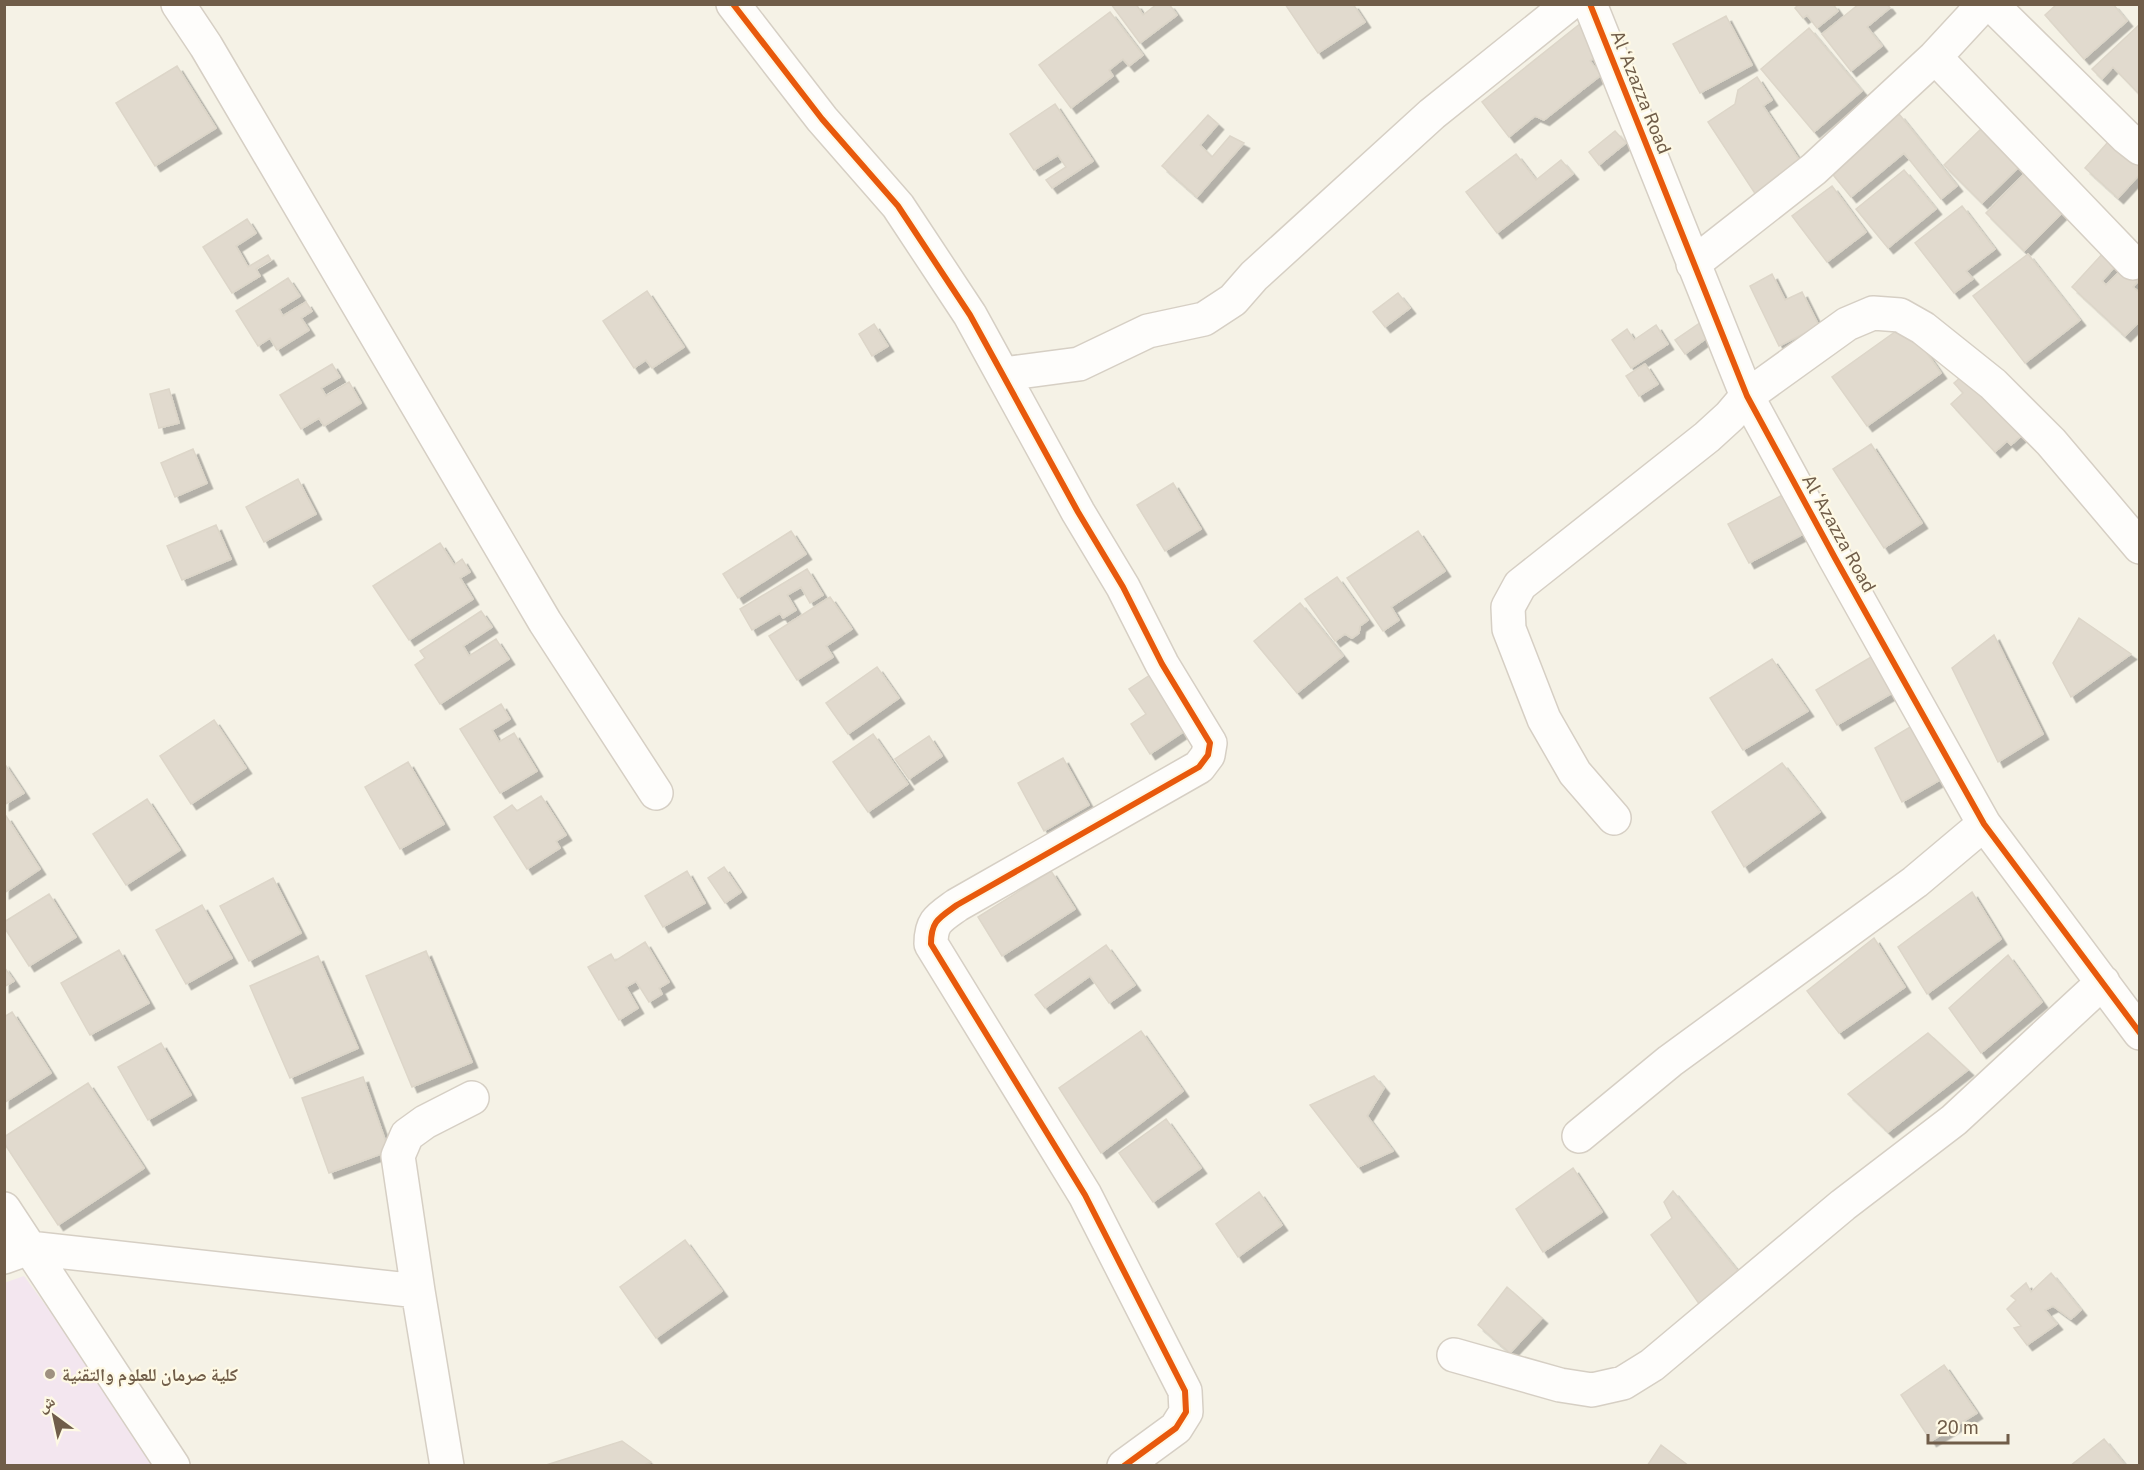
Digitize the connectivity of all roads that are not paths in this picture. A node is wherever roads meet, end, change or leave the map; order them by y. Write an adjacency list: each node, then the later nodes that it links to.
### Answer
1 (178, 4): 14 (street)
2 (733, 4): 11 (street)
3 (1569, 4): 11 (street)
4 (1590, 4): 10 (street, Al ‘Azazza Road)
5 (1984, 4): 7 (street)
6 (1991, 4): 8 (street)
7 (1935, 57): 9 (street); 10 (street)
8 (2139, 148)
9 (2133, 263)
10 (1693, 264): 12 (street, Al ‘Azazza Road)
11 (1003, 374): 27 (street)
12 (1747, 396): 13 (street); 15 (street); 16 (street, Al ‘Azazza Road)
13 (2139, 547)
14 (656, 793)
15 (1614, 818)
16 (1984, 824): 17 (street, Al ‘Azazza Road); 20 (street)
17 (2103, 982): 18 (street, Al ‘Azazza Road); 24 (street)
18 (2139, 1033)
19 (472, 1098): 23 (street)
20 (1579, 1136)
21 (4, 1209): 22 (street)
22 (17, 1252): 23 (street); 25 (street)
23 (418, 1291): 26 (street)
24 (1454, 1355)
25 (174, 1466)
26 (447, 1466)
27 (1124, 1466)

